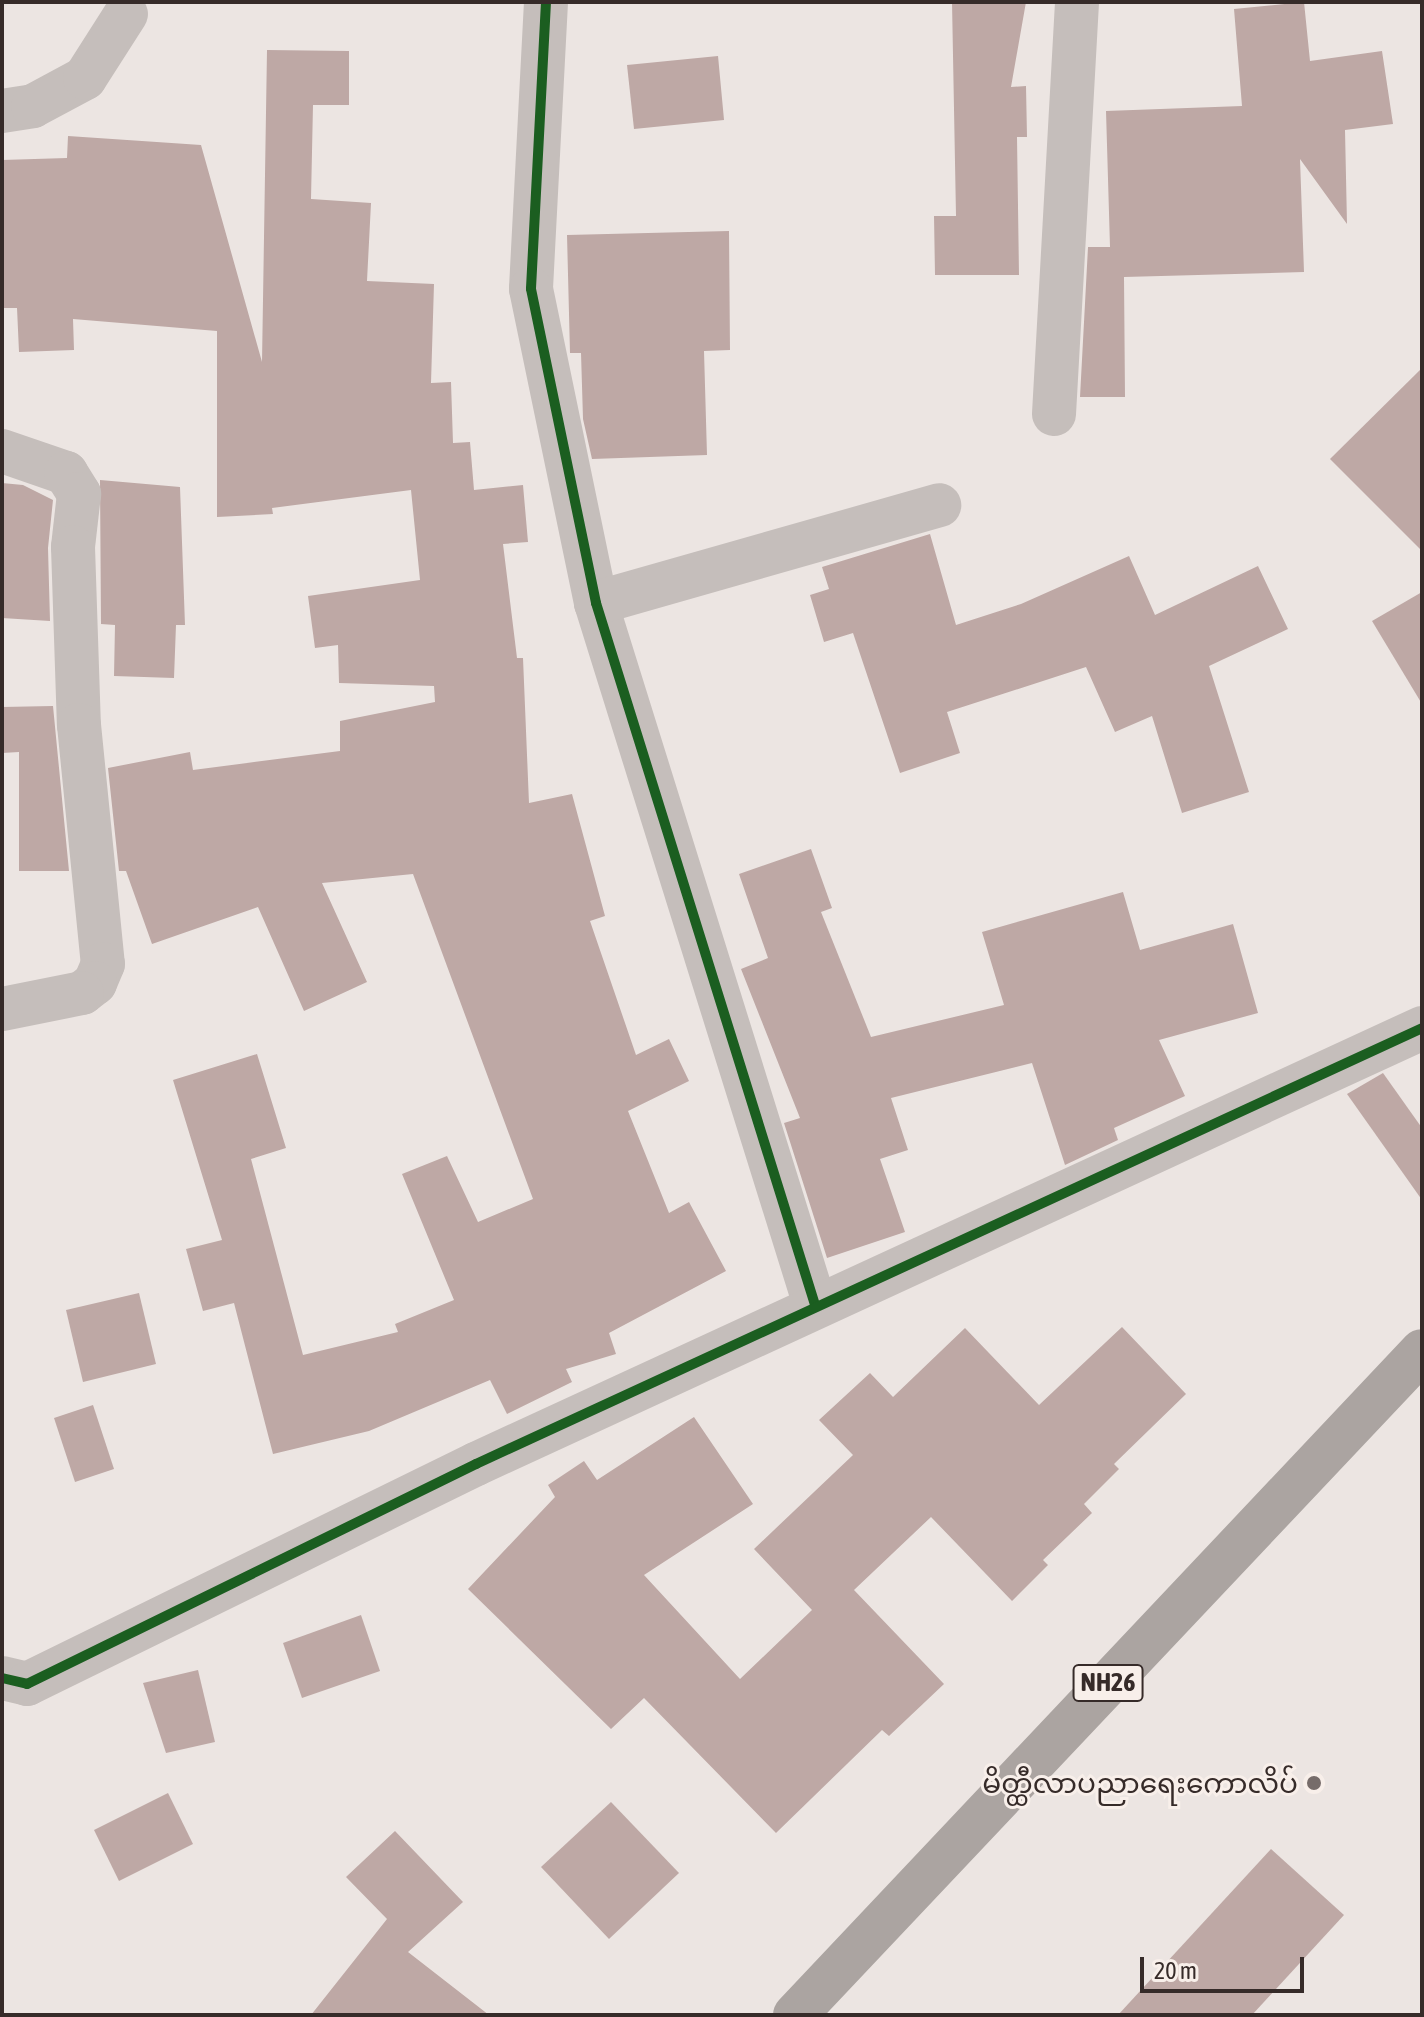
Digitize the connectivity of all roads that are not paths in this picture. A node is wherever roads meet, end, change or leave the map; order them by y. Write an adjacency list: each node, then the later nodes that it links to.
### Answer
1 (546, 2): 8 (street)
2 (1077, 2): 5 (street)
3 (126, 14): 4 (street)
4 (2, 111)
5 (1054, 414)
6 (2, 451): 9 (street)
7 (939, 505): 8 (street)
8 (596, 603): 11 (street)
9 (2, 1009)
10 (1422, 1028): 11 (street)
11 (815, 1305): 13 (street)
12 (1422, 1351): 14 (highway, NH26)
13 (10, 1687)
14 (795, 2015)

